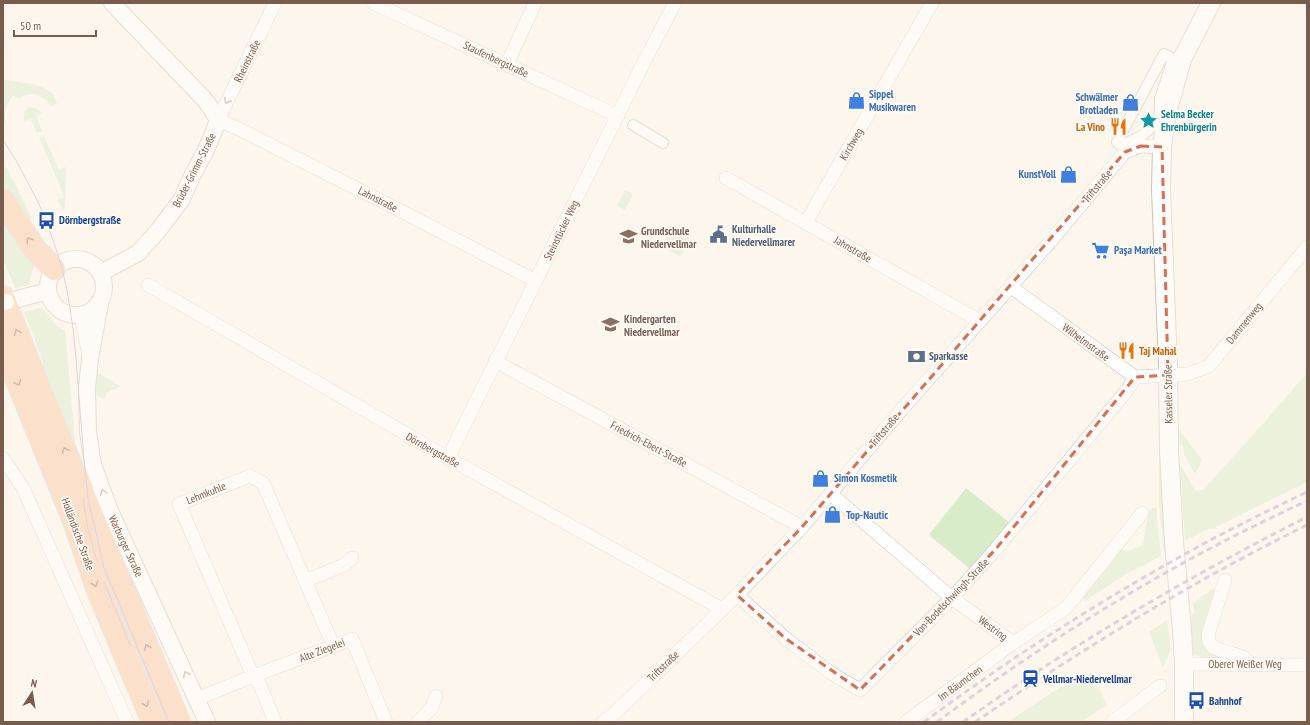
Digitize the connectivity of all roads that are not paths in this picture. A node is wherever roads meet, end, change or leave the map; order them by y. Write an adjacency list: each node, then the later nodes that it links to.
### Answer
1 (112, 3): 11 (street, Brüder-Grimm-Straße)
2 (275, 3): 11 (street, Rheinstraße, one-way to 11)
3 (373, 3): 9 (street, Staufenbergstraße)
4 (535, 3): 9 (street)
5 (675, 3): 10 (street, Steinstücker Weg)
6 (932, 3): 17 (street, Kirchweg)
7 (1211, 3): 14 (main road, Kasseler Straße)
8 (1168, 57): 8 (street)
9 (507, 64): 10 (street, Staufenbergstraße)
10 (618, 116): 21 (street, Steinstücker Weg)
11 (218, 120): 20 (street, Brüder-Grimm-Straße); 21 (street, Lahnstraße)
12 (633, 125): 13 (street)
13 (663, 142)
14 (1162, 147): 23 (street, Triftstraße); 33 (main road, Kasseler Straße)
15 (726, 178): 17 (street, Jahnstraße)
16 (3, 201): 19 (highway, one-way to 16)
17 (806, 222): 29 (street, Jahnstraße)
18 (1307, 247): 33 (street, Dammenweg)
19 (54, 269): 20 (street); 24 (street)
20 (101, 273): 27 (street)
21 (536, 281): 32 (street, Steinstücker Weg)
22 (148, 285): 36 (street, Dörnbergstraße)
23 (1011, 286): 29 (street, Triftstraße); 34 (street, Wilhelmstraße)
24 (48, 291): 25 (street); 28 (street)
25 (13, 297): 26 (street); 58 (highway, Holländische Straße, one-way to 25)
26 (3, 303)
27 (100, 303): 28 (street); 31 (street, Warburger Straße)
28 (81, 316): 31 (street, Warburger Straße)
29 (980, 321): 37 (street, Triftstraße)
30 (3, 346): 57 (highway, Holländische Straße, one-way to 57)
31 (90, 359): 54 (street, Warburger Straße, one-way to 31)
32 (495, 362): 36 (street, Steinstücker Weg); 39 (street, Friedrich-Ebert-Straße)
33 (1168, 375): 34 (street); 48 (main road, Kasseler Straße)
34 (1135, 377): 44 (street, Von-Bodelschwingh-Straße)
35 (3, 458): 56 (street)
36 (448, 458): 45 (street, Dörnbergstraße)
37 (831, 494): 39 (street, Triftstraße); 44 (street, Westring)
38 (1142, 513): 46 (street, Westring)
39 (802, 527): 43 (street, Triftstraße)
40 (352, 558): 42 (street)
41 (1225, 580): 49 (street)
42 (305, 581): 47 (street, Lehmkuhle); 51 (street, Lehmkuhle)
43 (737, 595): 44 (street, Von-Bodelschwingh-Straße); 45 (street, Triftstraße)
44 (952, 598): 46 (street, Westring)
45 (722, 609): 55 (street, Triftstraße)
46 (1013, 643): 64 (street, Im Bäumchen)
47 (333, 645): 51 (street, Alte Ziegelei); 61 (street, Alte Ziegelei)
48 (1184, 664): 49 (street, Oberer Weißer Weg); 66 (main road, Kasseler Straße)
49 (1252, 664): 50 (street, Oberer Weißer Weg)
50 (1307, 665)
51 (253, 676): 54 (street, Alte Ziegelei); 60 (street)
52 (1160, 686): 65 (street)
53 (436, 696): 62 (street)
54 (197, 699): 59 (street, Warburger Straße)
55 (618, 717): 63 (street, Triftstraße)
56 (127, 722)
57 (153, 722)
58 (179, 722)
59 (207, 722)
60 (275, 722)
61 (386, 722)
62 (418, 722)
63 (602, 722)
64 (906, 722)
65 (1112, 722)
66 (1184, 722)

